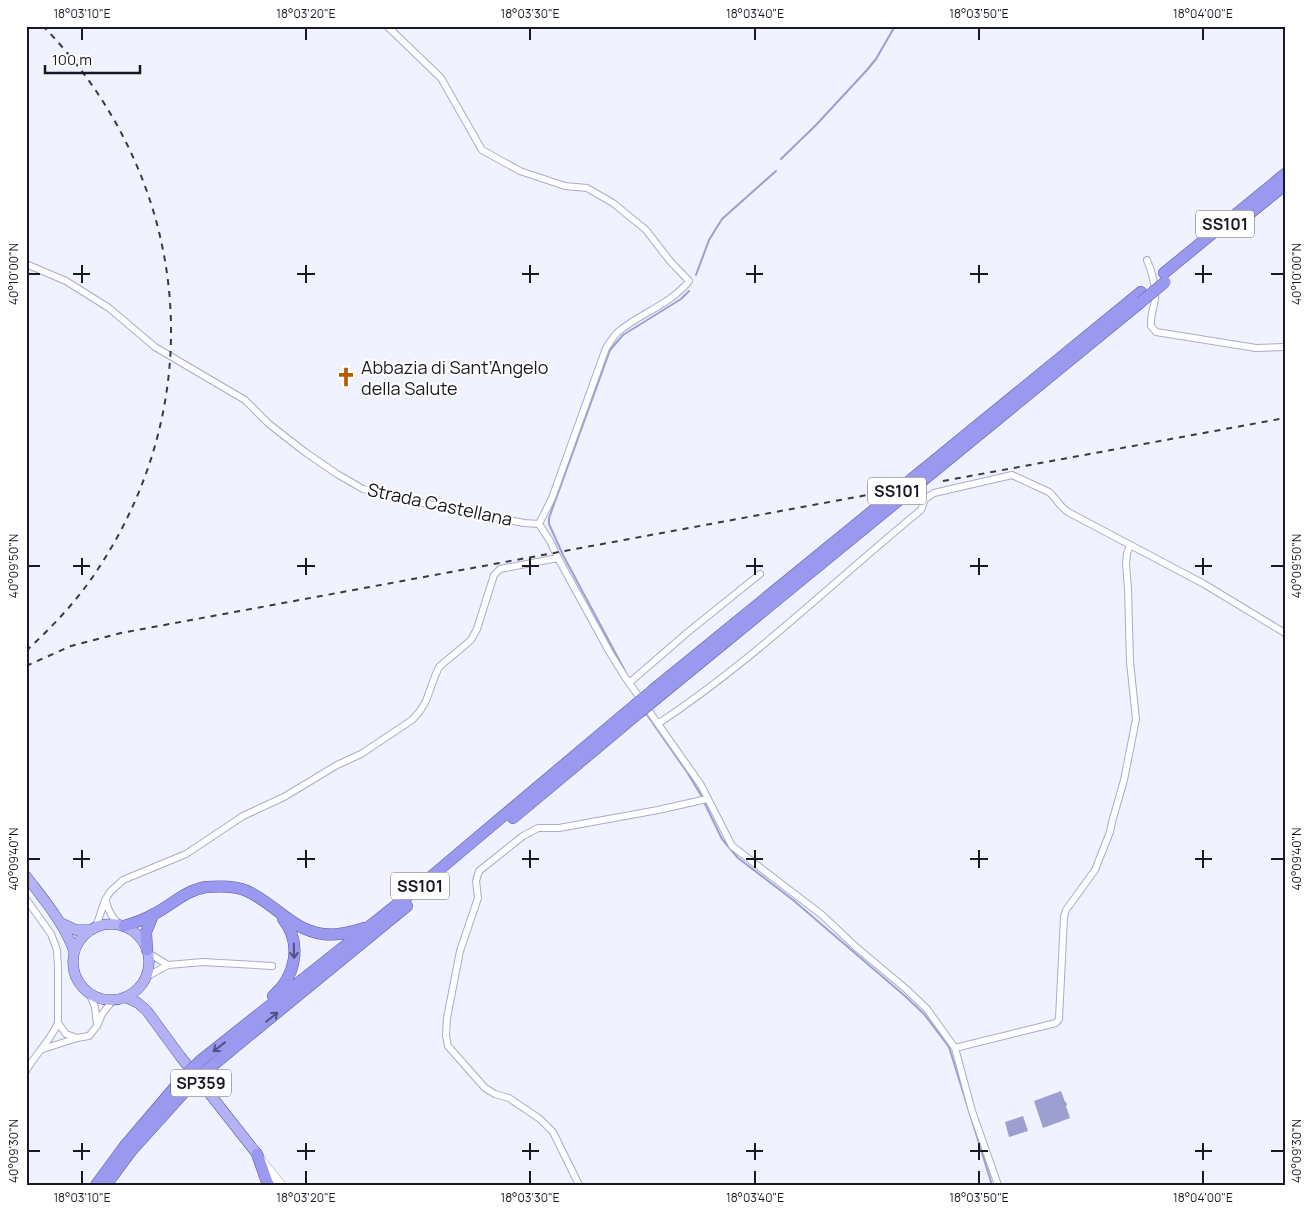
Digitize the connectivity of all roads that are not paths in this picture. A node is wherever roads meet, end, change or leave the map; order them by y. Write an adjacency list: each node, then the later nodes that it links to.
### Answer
1 (387, 26): 8 (street)
2 (1285, 174): 6 (highway, SS101)
3 (1285, 185): 6 (highway, SS101)
4 (1147, 260): 7 (street)
5 (26, 264): 8 (street, Strada Castellana)
6 (1164, 277): 14 (highway, SS101, bridge)
7 (1285, 346)
8 (539, 524): 10 (street)
9 (1130, 546): 12 (street); 15 (street); 39 (street)
10 (558, 558): 13 (street); 19 (street)
11 (760, 574): 13 (street)
12 (1285, 633)
13 (629, 683): 15 (street)
14 (638, 708): 24 (highway, SS101); 41 (highway, SS101, one-way to 14)
15 (659, 723): 16 (street)
16 (707, 799): 39 (street); 51 (street)
17 (26, 876): 22 (main road)
18 (26, 899): 35 (street)
19 (105, 900): 23 (street); 25 (street)
20 (274, 908): 21 (highway); 24 (highway); 37 (highway, one-way to 37)
21 (153, 915): 23 (highway); 27 (highway)
22 (60, 922): 25 (main road); 26 (main road)
23 (122, 926): 25 (main road); 27 (main road)
24 (370, 926): 37 (highway, SS101)
25 (94, 928): 26 (main road)
26 (74, 952): 31 (main road)
27 (147, 952): 28 (street); 30 (main road)
28 (168, 964): 29 (street); 30 (street)
29 (272, 966)
30 (144, 980): 32 (main road); 34 (main road, SP359)
31 (89, 992): 33 (main road); 36 (street)
32 (125, 997): 33 (main road); 34 (main road, SP359)
33 (114, 999): 36 (street)
34 (147, 1010): 45 (main road, SP359)
35 (58, 1023): 38 (street); 40 (street)
36 (97, 1026): 38 (street)
37 (244, 1027): 41 (highway, SS101, one-way to 41)
38 (77, 1038): 40 (street)
39 (955, 1048): 52 (street)
40 (43, 1049): 42 (street)
41 (204, 1065): 43 (highway, SS101, bridge)
42 (26, 1071)
43 (184, 1084): 44 (highway, SS101); 46 (highway, SS101)
44 (131, 1153): 47 (highway, SS101); 48 (highway)
45 (257, 1154): 49 (highway); 50 (main road, SP359)
46 (96, 1185)
47 (106, 1185)
48 (117, 1185)
49 (268, 1185)
50 (281, 1185)
51 (579, 1185)
52 (998, 1185)

